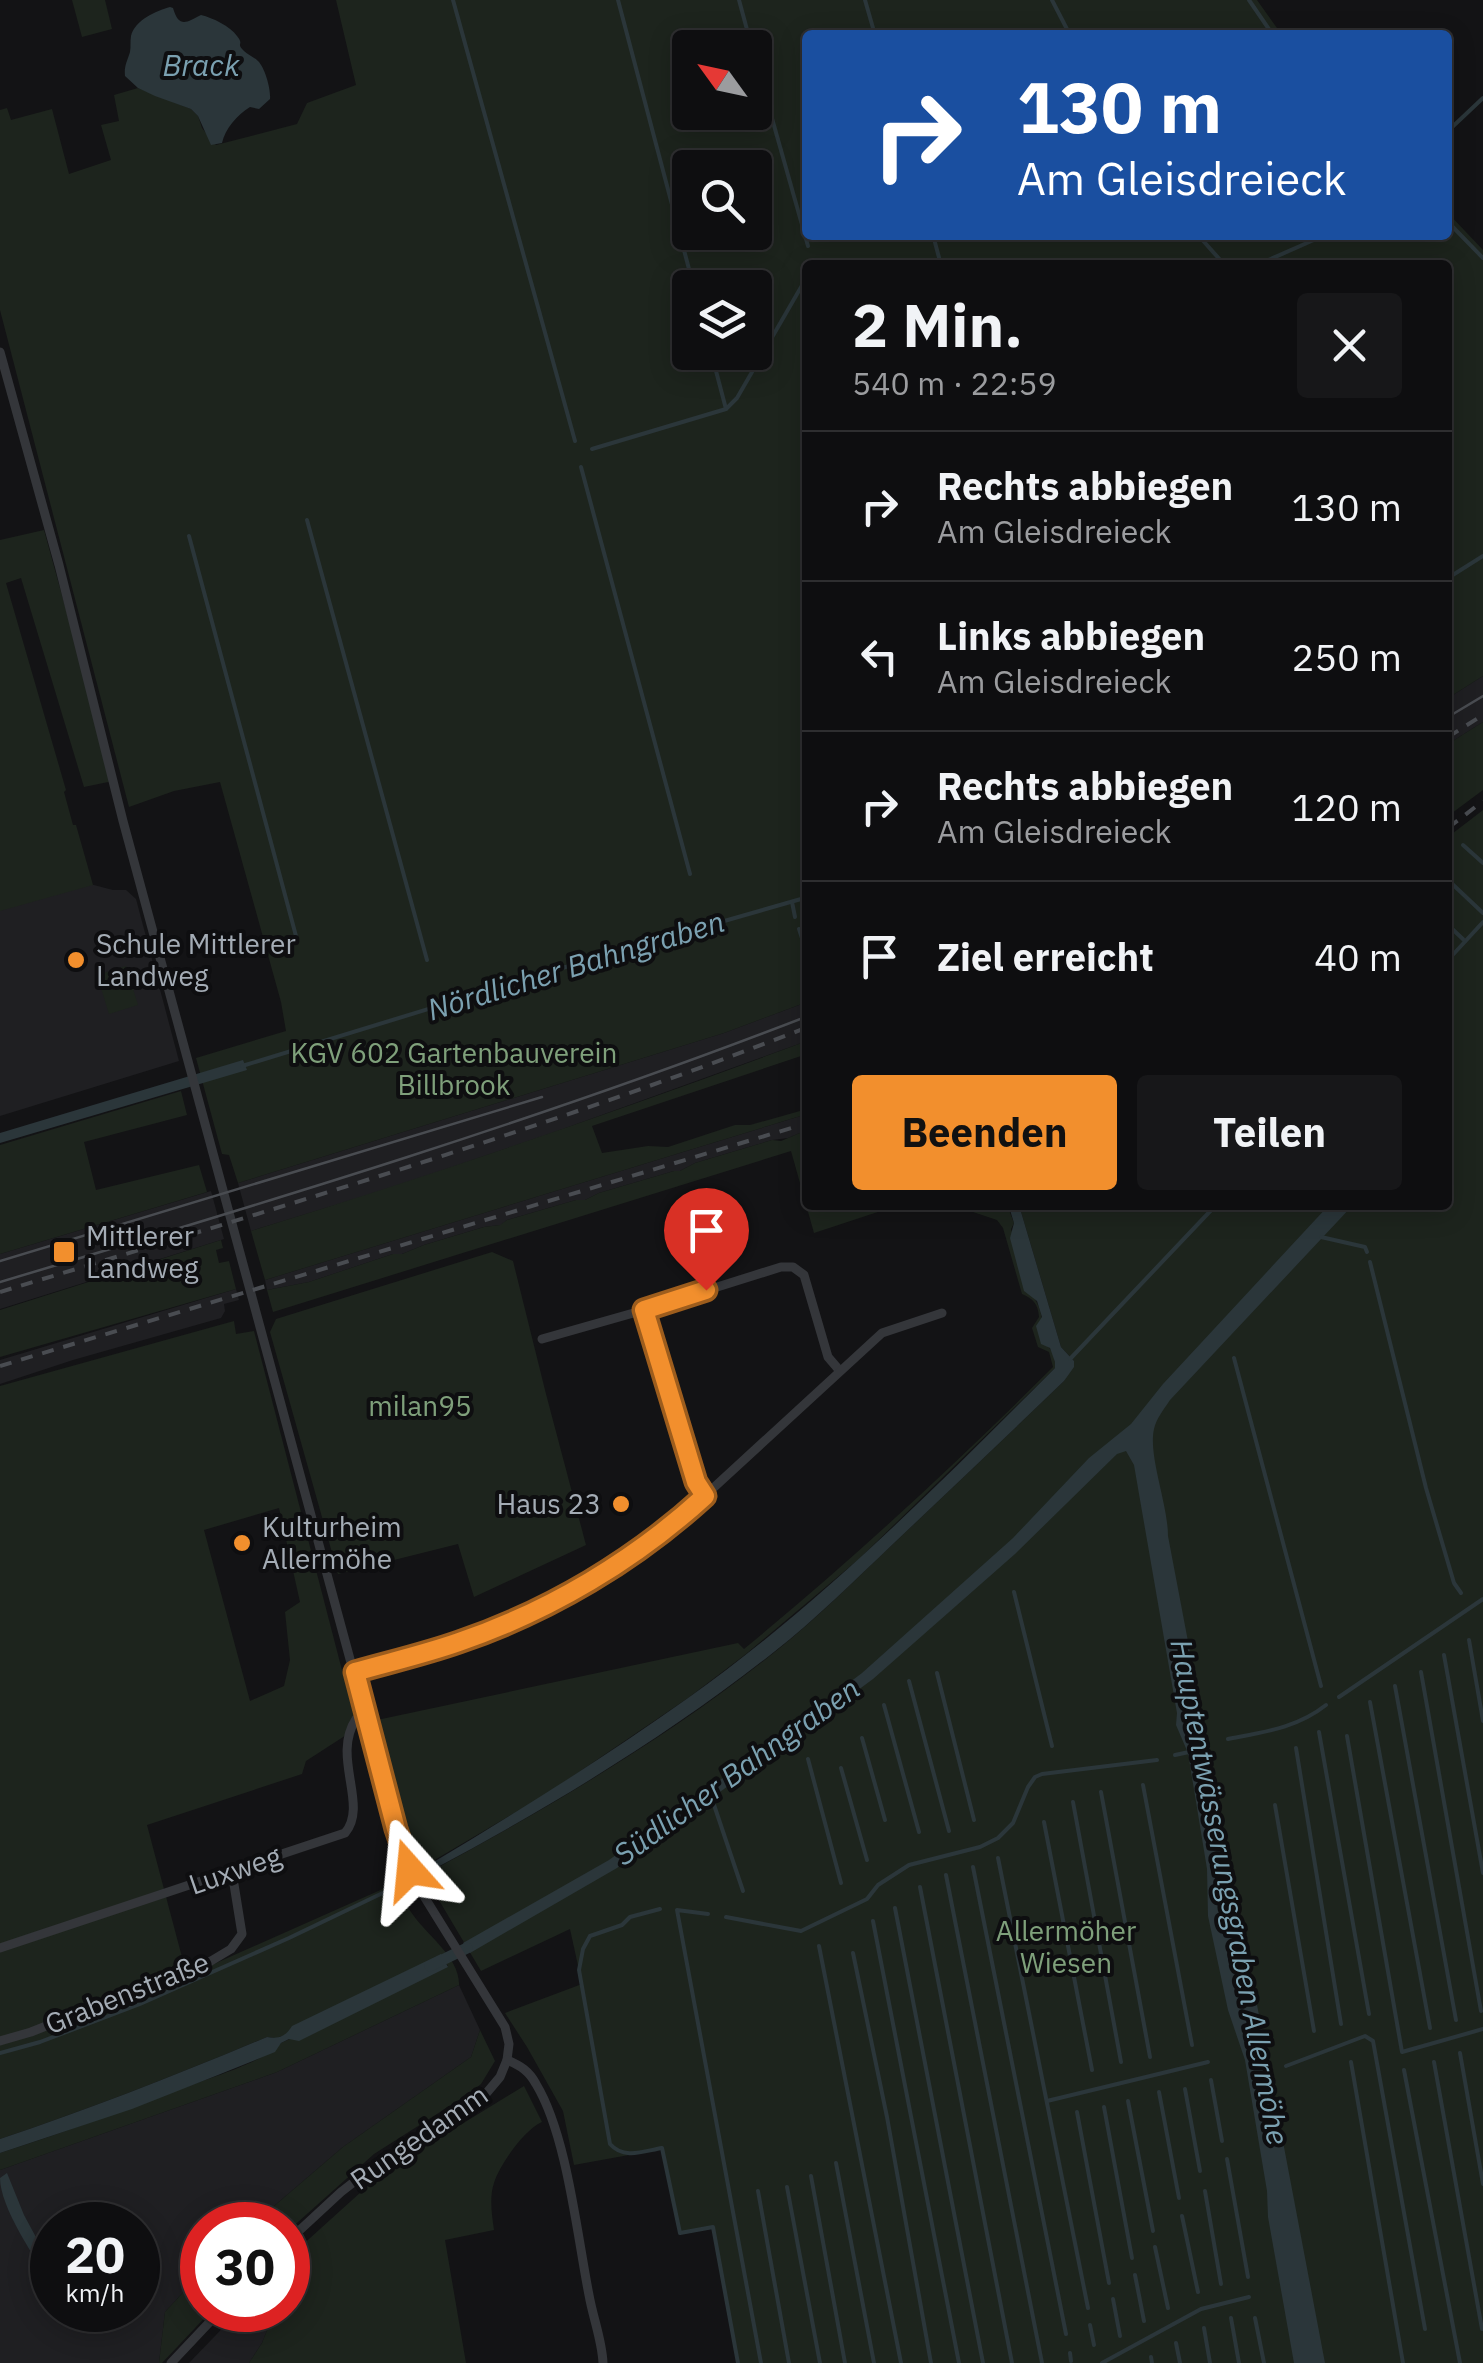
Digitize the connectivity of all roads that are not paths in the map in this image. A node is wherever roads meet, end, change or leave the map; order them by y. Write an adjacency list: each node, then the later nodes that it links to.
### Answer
1 (0, 352): 7 (street)
2 (644, 1310): 4 (street); 5 (street); 6 (street)
3 (942, 1313): 5 (street)
4 (542, 1340)
5 (840, 1371): 6 (street)
6 (705, 1496): 7 (street)
7 (355, 1672): 8 (street)
8 (366, 1716): 9 (street, Luxweg); 12 (street, Rungedamm)
9 (232, 1872): 10 (street, Luxweg); 11 (street, Grabenstraße)
10 (0, 1948)
11 (0, 2041)
12 (507, 2060): 13 (street, Rungedamm); 16 (street)
13 (310, 2220)
14 (201, 2332): 15 (street)
15 (172, 2363)
16 (603, 2363)

